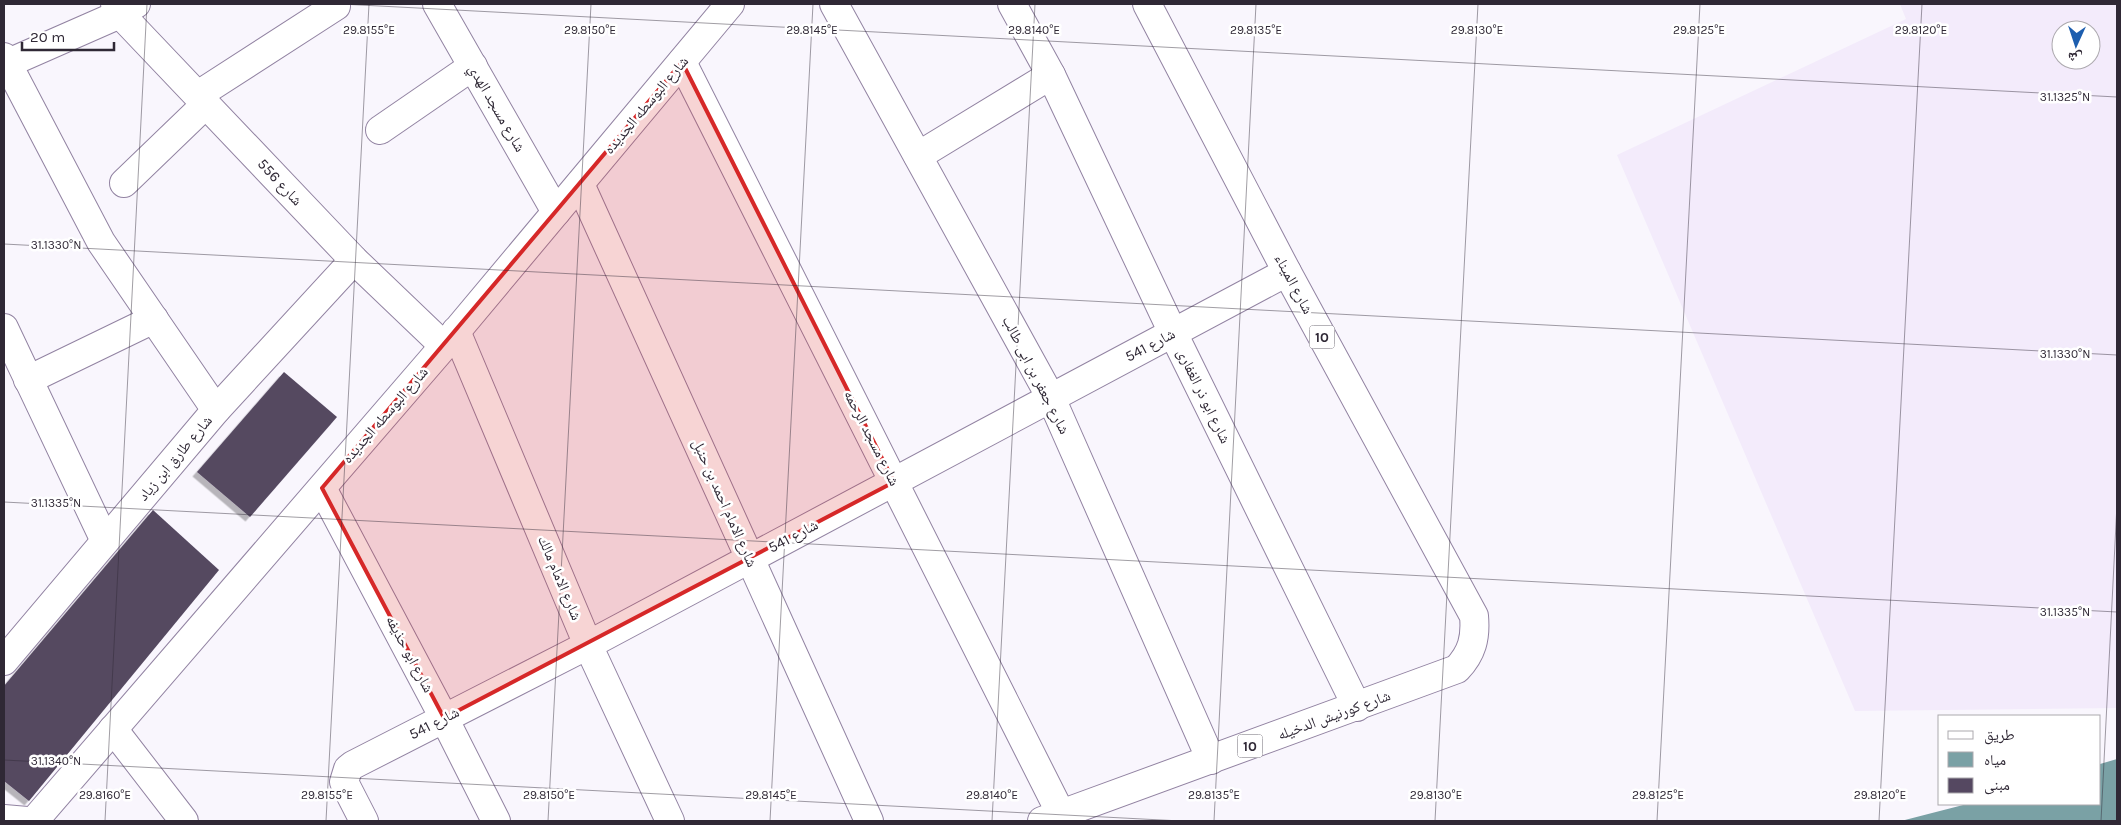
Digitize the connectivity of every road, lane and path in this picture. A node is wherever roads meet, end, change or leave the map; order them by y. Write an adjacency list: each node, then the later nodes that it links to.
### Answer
1 (437, 4): 10 (street, شارع مسجد الهدي)
2 (730, 4): 9 (street, شارع البوسطه الجديده)
3 (834, 4): 14 (street, شارع جعفر بن ابى طالب)
4 (1012, 4): 11 (street, شارع ابو ذر الغفارى)
5 (1147, 4): 19 (street, شارع الميناء / 10)
6 (336, 6): 12 (street)
7 (124, 7): 8 (street); 12 (street, شارع 556)
8 (5, 61): 20 (street)
9 (682, 62): 16 (street, شارع البوسطه الجديده); 27 (street, شارع مسجد الرحمه)
10 (473, 66): 13 (street); 17 (street, شارع مسجد الهدي)
11 (1051, 75): 14 (street); 22 (street, شارع ابو ذر الغفارى)
12 (202, 99): 15 (street); 18 (street, شارع 556)
13 (380, 130)
14 (918, 156): 25 (street, شارع جعفر بن ابى طالب)
15 (124, 183)
16 (580, 184): 17 (street, شارع البوسطه الجديده); 30 (street, شارع الامام احمد بن حنبل)
17 (556, 212): 23 (street, شارع البوسطه الجديده)
18 (354, 260): 23 (street, شارع 556); 26 (street, شارع طارق ابن زياد)
19 (1287, 272): 22 (street, شارع 541); 33 (street, شارع الميناء / 10)
20 (154, 319): 24 (street); 26 (street)
21 (4, 328): 24 (street)
22 (1173, 333): 25 (street, شارع 541); 34 (street, شارع ابو ذر الغفارى)
23 (450, 338): 28 (street, شارع البوسطه الجديده); 31 (street, شارع الامام مالك)
24 (28, 380): 29 (street)
25 (1051, 398): 27 (street, شارع 541); 37 (street, شارع جعفر بن ابى طالب)
26 (216, 410): 29 (street, شارع طارق ابن زياد)
27 (894, 482): 30 (street, شارع 541); 39 (street, شارع مسجد الرحمه)
28 (322, 488): 35 (street, شارع ابو حذيفه); 36 (street, شارع البوسطه الجديده)
29 (105, 541): 32 (street, شارع طارق ابن زياد)
30 (750, 558): 31 (street, شارع 541); 45 (street, شارع الامام احمد بن حنبل)
31 (588, 645): 35 (street, شارع 541); 44 (street, شارع الامام مالك)
32 (4, 661)
33 (1457, 669): 34 (street, شارع كورنيش الدخيله / 10)
34 (1358, 707): 37 (street, شارع كورنيش الدخيله / 10)
35 (444, 718): 42 (street, شارع 541); 43 (street, شارع ابو حذيفه)
36 (114, 729): 38 (street, شارع البوسطه الجديده); 41 (street)
37 (1211, 760): 39 (street, شارع كورنيش الدخيله / 10)
38 (40, 818): 40 (street)
39 (1052, 818)
40 (4, 819)
41 (184, 821)
42 (364, 821)
43 (496, 821)
44 (670, 821)
45 (869, 821)

